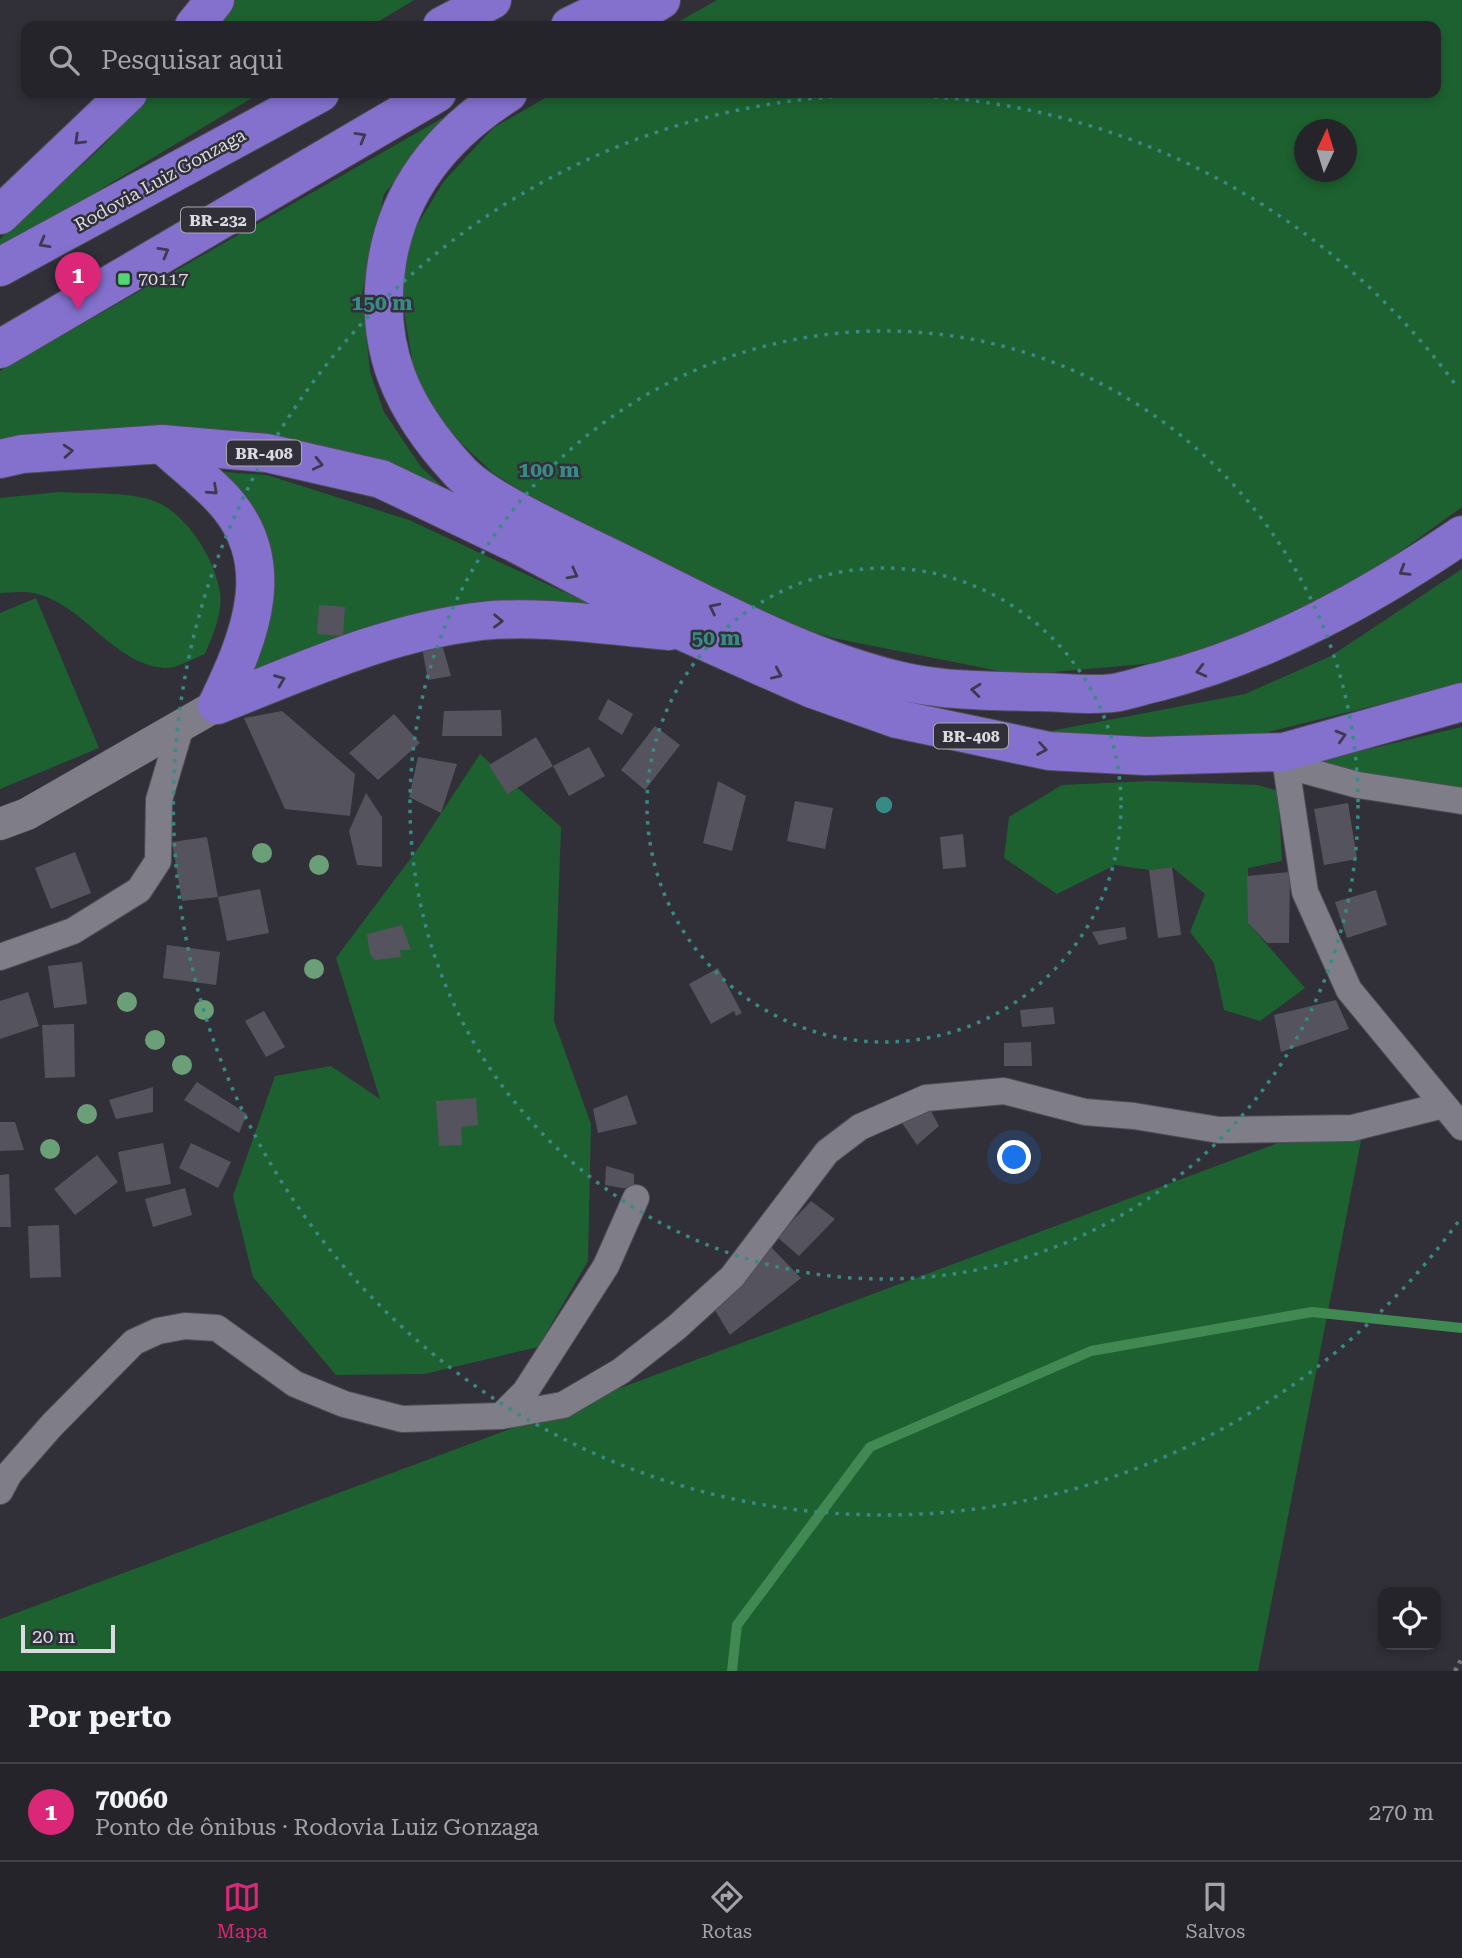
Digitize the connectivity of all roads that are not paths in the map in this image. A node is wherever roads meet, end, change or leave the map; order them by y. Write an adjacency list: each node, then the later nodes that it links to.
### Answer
1 (215, 0): 5 (highway)
2 (492, 0): 6 (highway)
3 (624, 0): 7 (highway)
4 (661, 0): 8 (highway)
5 (198, 21)
6 (452, 21)
7 (580, 21)
8 (625, 21)
9 (123, 98): 13 (highway, one-way to 13)
10 (311, 98): 14 (highway, Rodovia Luiz Gonzaga, one-way to 14)
11 (428, 98): 15 (highway, BR-232, one-way to 11)
12 (500, 98): 18 (highway, one-way to 12)
13 (0, 215)
14 (0, 267)
15 (0, 349)
16 (162, 444): 17 (highway, BR-408, one-way to 16); 19 (highway, BR-408, one-way to 19); 21 (highway, one-way to 21)
17 (0, 459)
18 (1462, 535)
19 (686, 633): 21 (highway, one-way to 19); 23 (highway, BR-408, one-way to 23)
20 (1462, 702): 23 (highway, BR-408, one-way to 20)
21 (216, 705): 22 (street)
22 (181, 726): 25 (street); 26 (street)
23 (1284, 759): 24 (street); 27 (street)
24 (1462, 801)
25 (0, 824)
26 (0, 957)
27 (1444, 1105): 28 (street); 30 (street)
28 (1462, 1127)
29 (636, 1198): 30 (street)
30 (501, 1416): 31 (street)
31 (0, 1491)

